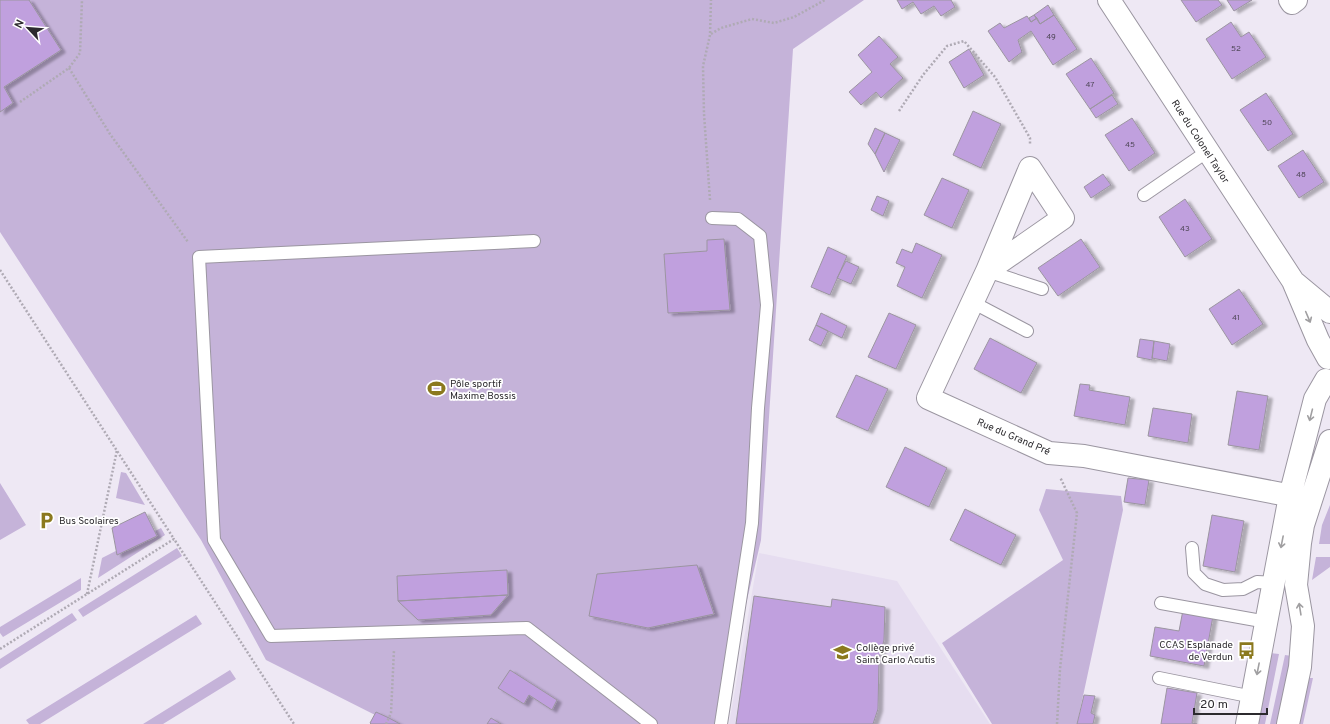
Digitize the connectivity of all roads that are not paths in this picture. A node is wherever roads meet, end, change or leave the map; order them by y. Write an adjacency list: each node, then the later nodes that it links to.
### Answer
1 (1110, 0): 4 (main road, Rue du Colonel Taylor)
2 (1290, 0): 3 (main road)
3 (1296, 0)
4 (1208, 151): 5 (lane); 9 (main road, Rue du Colonel Taylor)
5 (1144, 195)
6 (712, 218): 26 (lane)
7 (534, 241): 25 (lane)
8 (987, 271): 8 (main road, Rue du Grand Pré); 10 (lane); 11 (main road, Rue du Grand Pré)
9 (1293, 281): 12 (main road, Rue du Colonel Taylor); 14 (main road, Rue du Colonel Taylor, one-way to 14)
10 (1042, 289)
11 (972, 302): 13 (lane); 17 (main road, Rue du Grand Pré)
12 (1330, 312)
13 (1027, 331)
14 (1328, 371): 17 (main road, one-way to 17)
15 (1330, 441): 17 (main road)
16 (1330, 487): 20 (main road)
17 (1300, 499): 19 (main road, one-way to 19); 20 (main road)
18 (1192, 548): 19 (lane)
19 (1274, 583): 22 (main road)
20 (1296, 584): 28 (main road, one-way to 20)
21 (1161, 603): 22 (lane)
22 (1266, 622): 24 (main road, one-way to 24)
23 (1159, 678): 24 (lane)
24 (1253, 697): 27 (main road)
25 (651, 724)
26 (721, 724)
27 (1247, 724)
28 (1288, 724)

